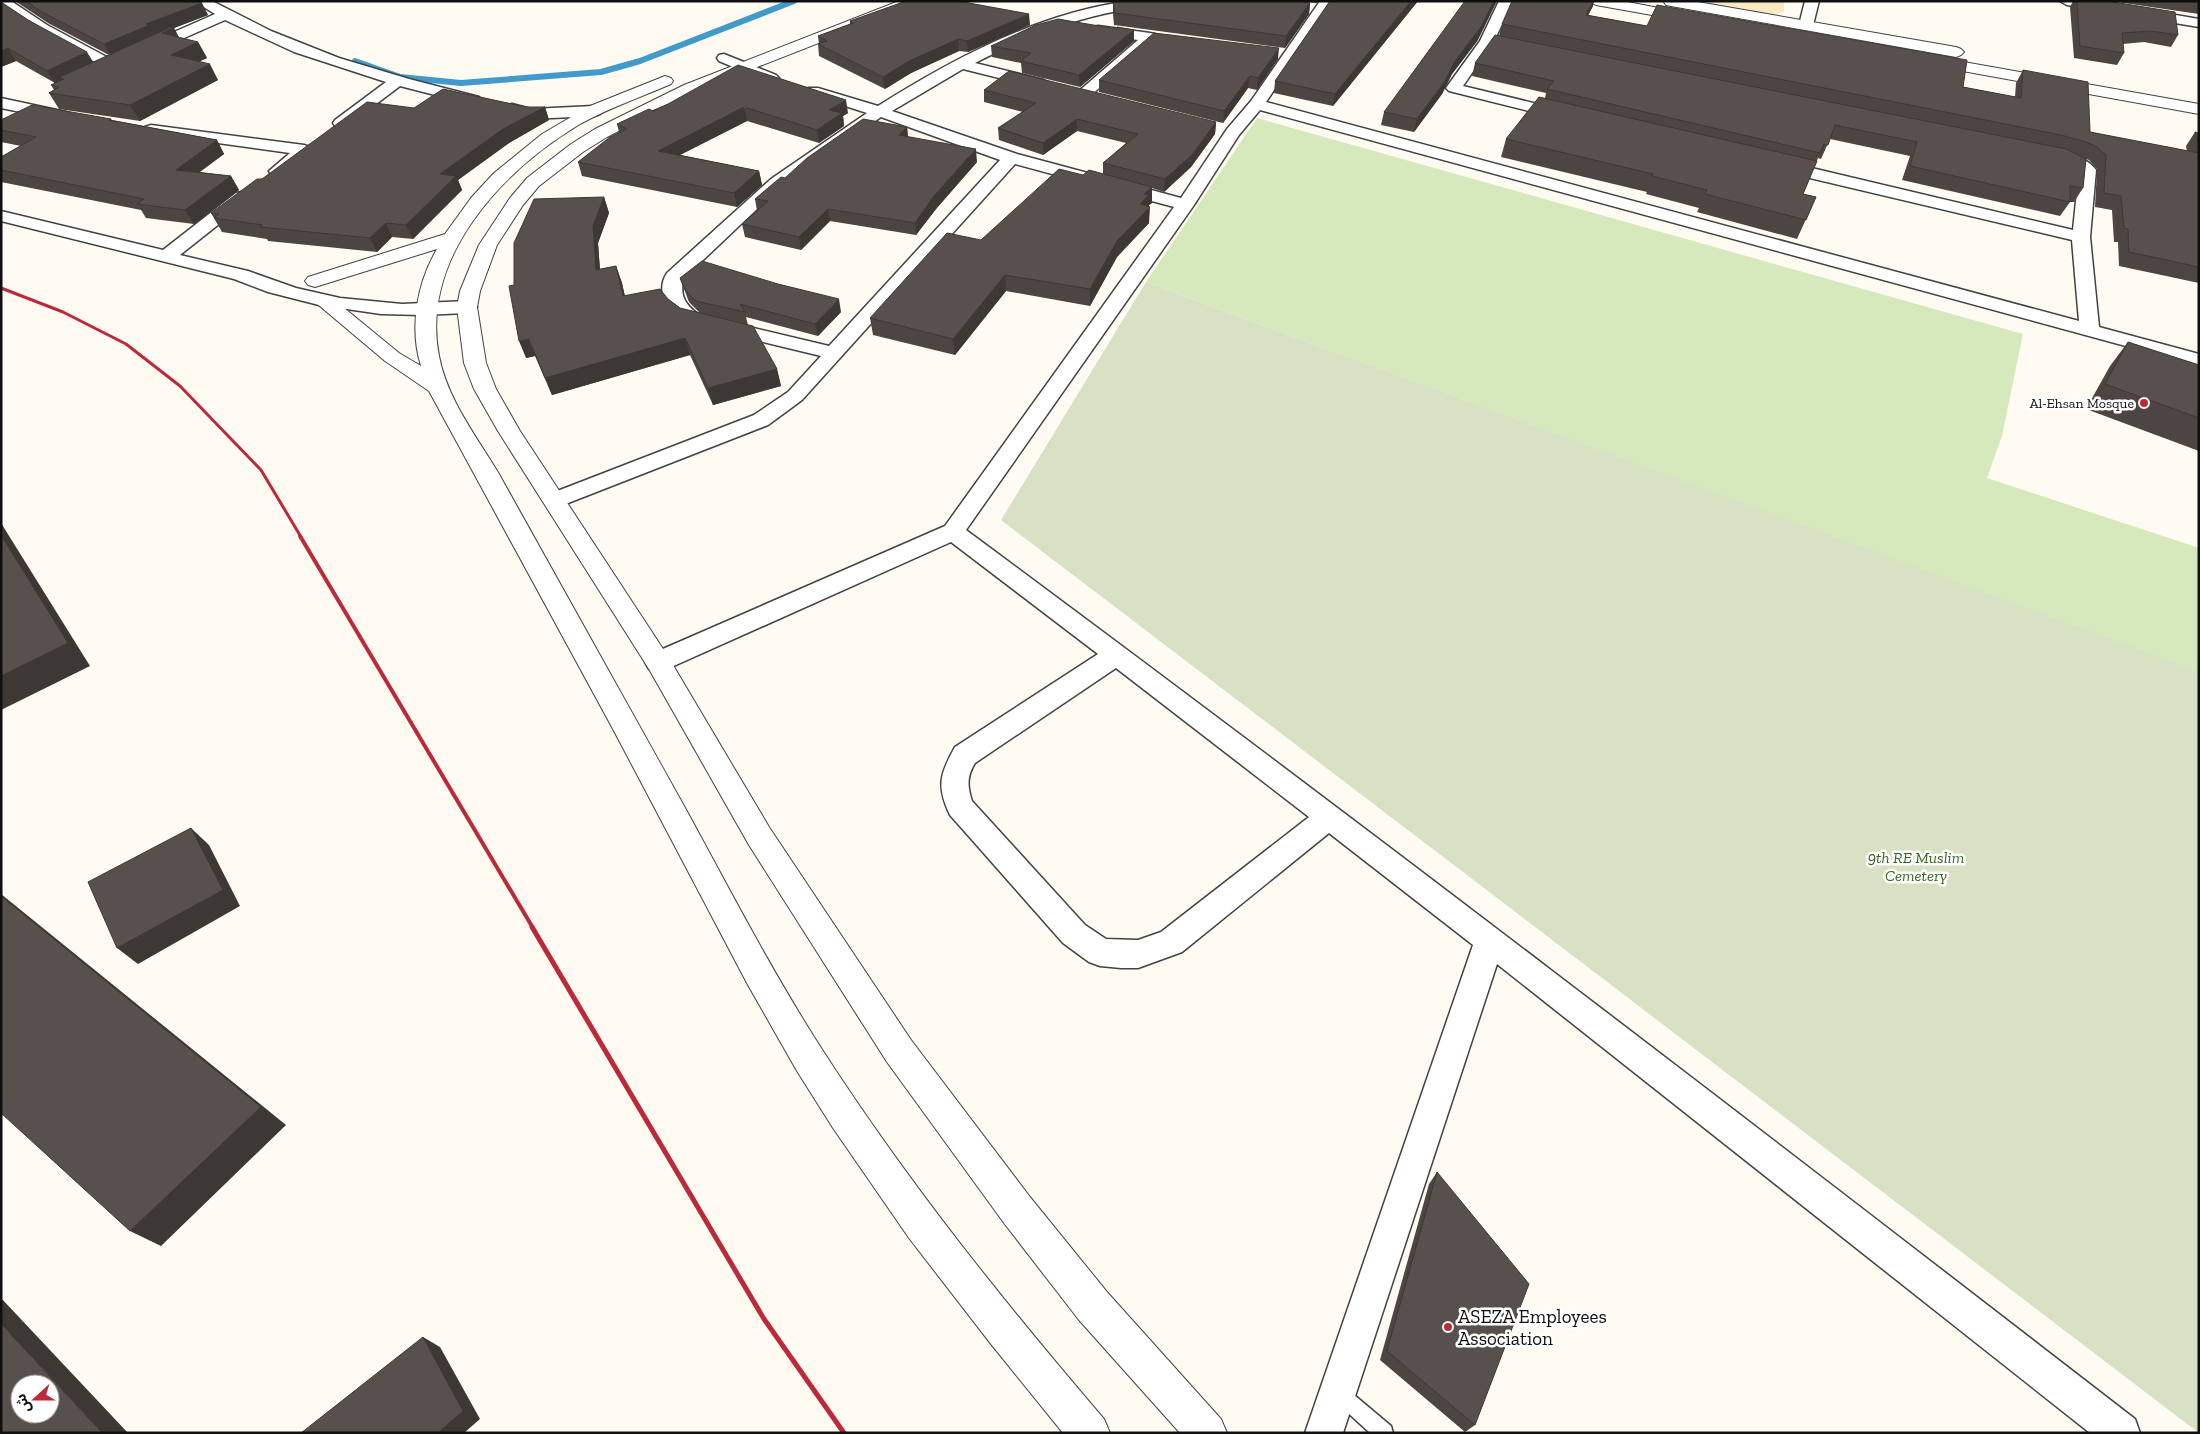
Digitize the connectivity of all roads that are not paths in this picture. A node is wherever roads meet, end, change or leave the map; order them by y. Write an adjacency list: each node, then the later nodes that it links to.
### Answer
1 (1, 1): 24 (street)
2 (201, 1): 12 (street)
3 (869, 1): 22 (street)
4 (913, 1): 22 (street)
5 (1163, 1): 14 (street)
6 (1506, 1): 18 (street)
7 (1596, 1): 34 (street)
8 (1665, 1): 15 (street)
9 (1812, 1): 15 (street)
10 (2067, 1): 13 (street)
11 (1316, 7): 21 (street)
12 (225, 15): 24 (street); 26 (street)
13 (2199, 23)
14 (1052, 24): 16 (street); 23 (street)
15 (1806, 25): 28 (street)
16 (1150, 37): 17 (street); 27 (street)
17 (1168, 39)
18 (1487, 40): 19 (street); 39 (street)
19 (1507, 44)
20 (1271, 53): 21 (street)
21 (1290, 56): 32 (street)
22 (736, 63): 35 (street); 36 (street); 55 (street)
23 (960, 64): 27 (street); 36 (street)
24 (111, 65): 25 (street)
25 (93, 73)
26 (396, 82): 37 (street); 44 (street)
27 (1084, 94): 30 (street)
28 (2199, 95)
29 (40, 99): 33 (street)
30 (1103, 99)
31 (1, 102): 33 (street)
32 (1257, 104): 43 (street); 58 (street)
33 (22, 107): 38 (street)
34 (2199, 109)
35 (594, 111): 37 (street); 42 (street)
36 (878, 111): 46 (street); 59 (street)
37 (531, 114): 42 (street)
38 (72, 118)
39 (1576, 118)
40 (137, 128): 44 (street)
41 (1215, 128): 43 (street)
42 (557, 132): 51 (street)
43 (1233, 132): 48 (street)
44 (304, 150): 52 (street)
45 (2038, 152): 50 (street)
46 (1011, 158): 48 (street); 59 (street)
47 (1761, 161): 50 (street)
48 (1185, 205): 63 (street)
49 (1, 216): 52 (street)
50 (2082, 237): 58 (street)
51 (452, 238): 54 (street); 57 (street)
52 (166, 256): 53 (street)
53 (241, 275): 54 (street); 56 (street)
54 (315, 281): 57 (street)
55 (469, 299): 57 (street); 62 (street)
56 (326, 302): 57 (street); 61 (street)
57 (428, 302): 61 (street)
58 (2089, 329): 60 (street)
59 (834, 353): 62 (street)
60 (2199, 360)
61 (437, 386): 69 (street)
62 (555, 500): 65 (street)
63 (953, 532): 64 (street); 65 (street)
64 (1117, 654): 66 (street); 66 (street)
65 (658, 662): 70 (street)
66 (1329, 817): 67 (street)
67 (1490, 940): 68 (street); 73 (street)
68 (1338, 1392): 71 (street); 72 (lane)
69 (1090, 1433)
70 (1207, 1433)
71 (1324, 1433)
72 (1384, 1433)
73 (2121, 1433)

